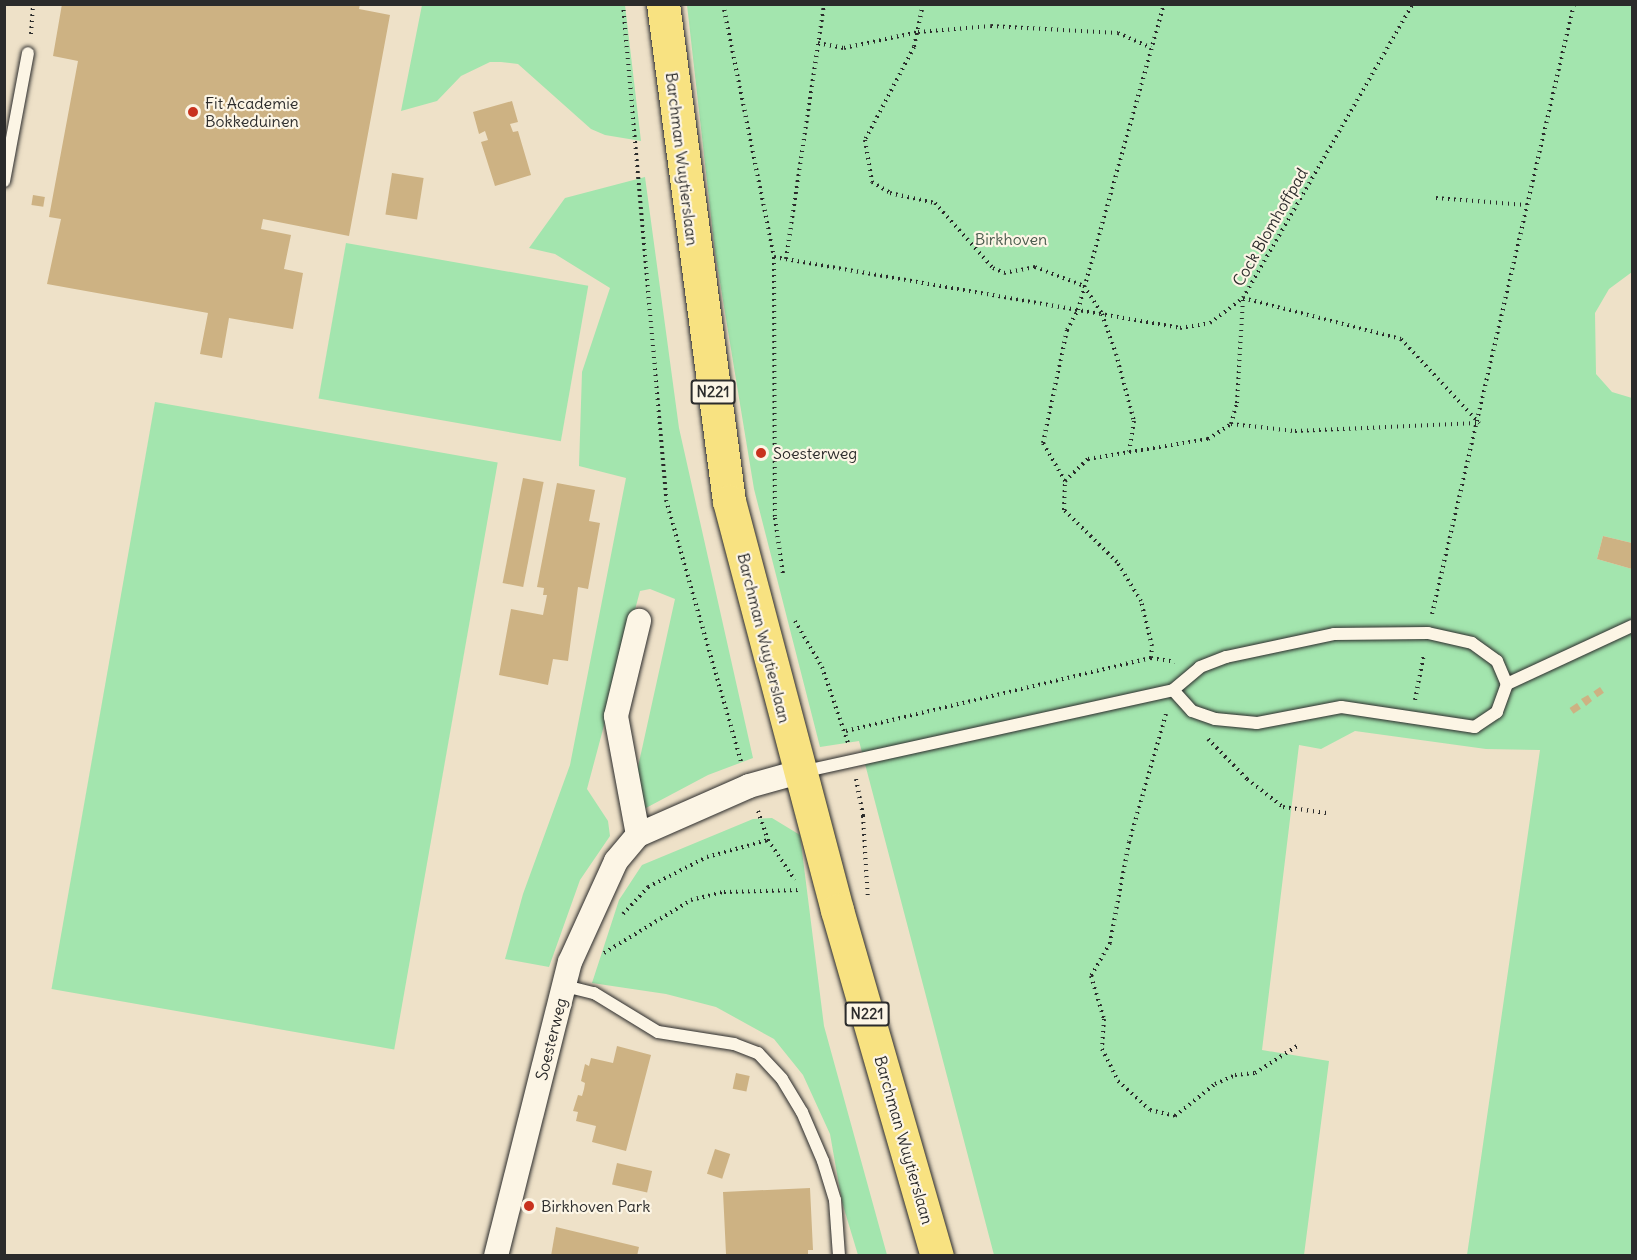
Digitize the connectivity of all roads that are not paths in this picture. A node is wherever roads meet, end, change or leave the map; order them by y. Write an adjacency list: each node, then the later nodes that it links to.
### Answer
1 (663, 4): 8 (main road, Barchman Wuytierslaan / N221)
2 (28, 53): 3 (lane)
3 (4, 182)
4 (639, 621): 9 (street)
5 (1632, 627): 6 (lane)
6 (1507, 684): 7 (lane); 7 (lane)
7 (1173, 690): 8 (lane, Soesterweg)
8 (799, 772): 9 (street, Soesterweg); 13 (main road, Barchman Wuytierslaan / N221)
9 (638, 835): 10 (street, Soesterweg)
10 (567, 978): 11 (street, Soesterweg); 12 (lane)
11 (496, 1256)
12 (839, 1256)
13 (937, 1256)

